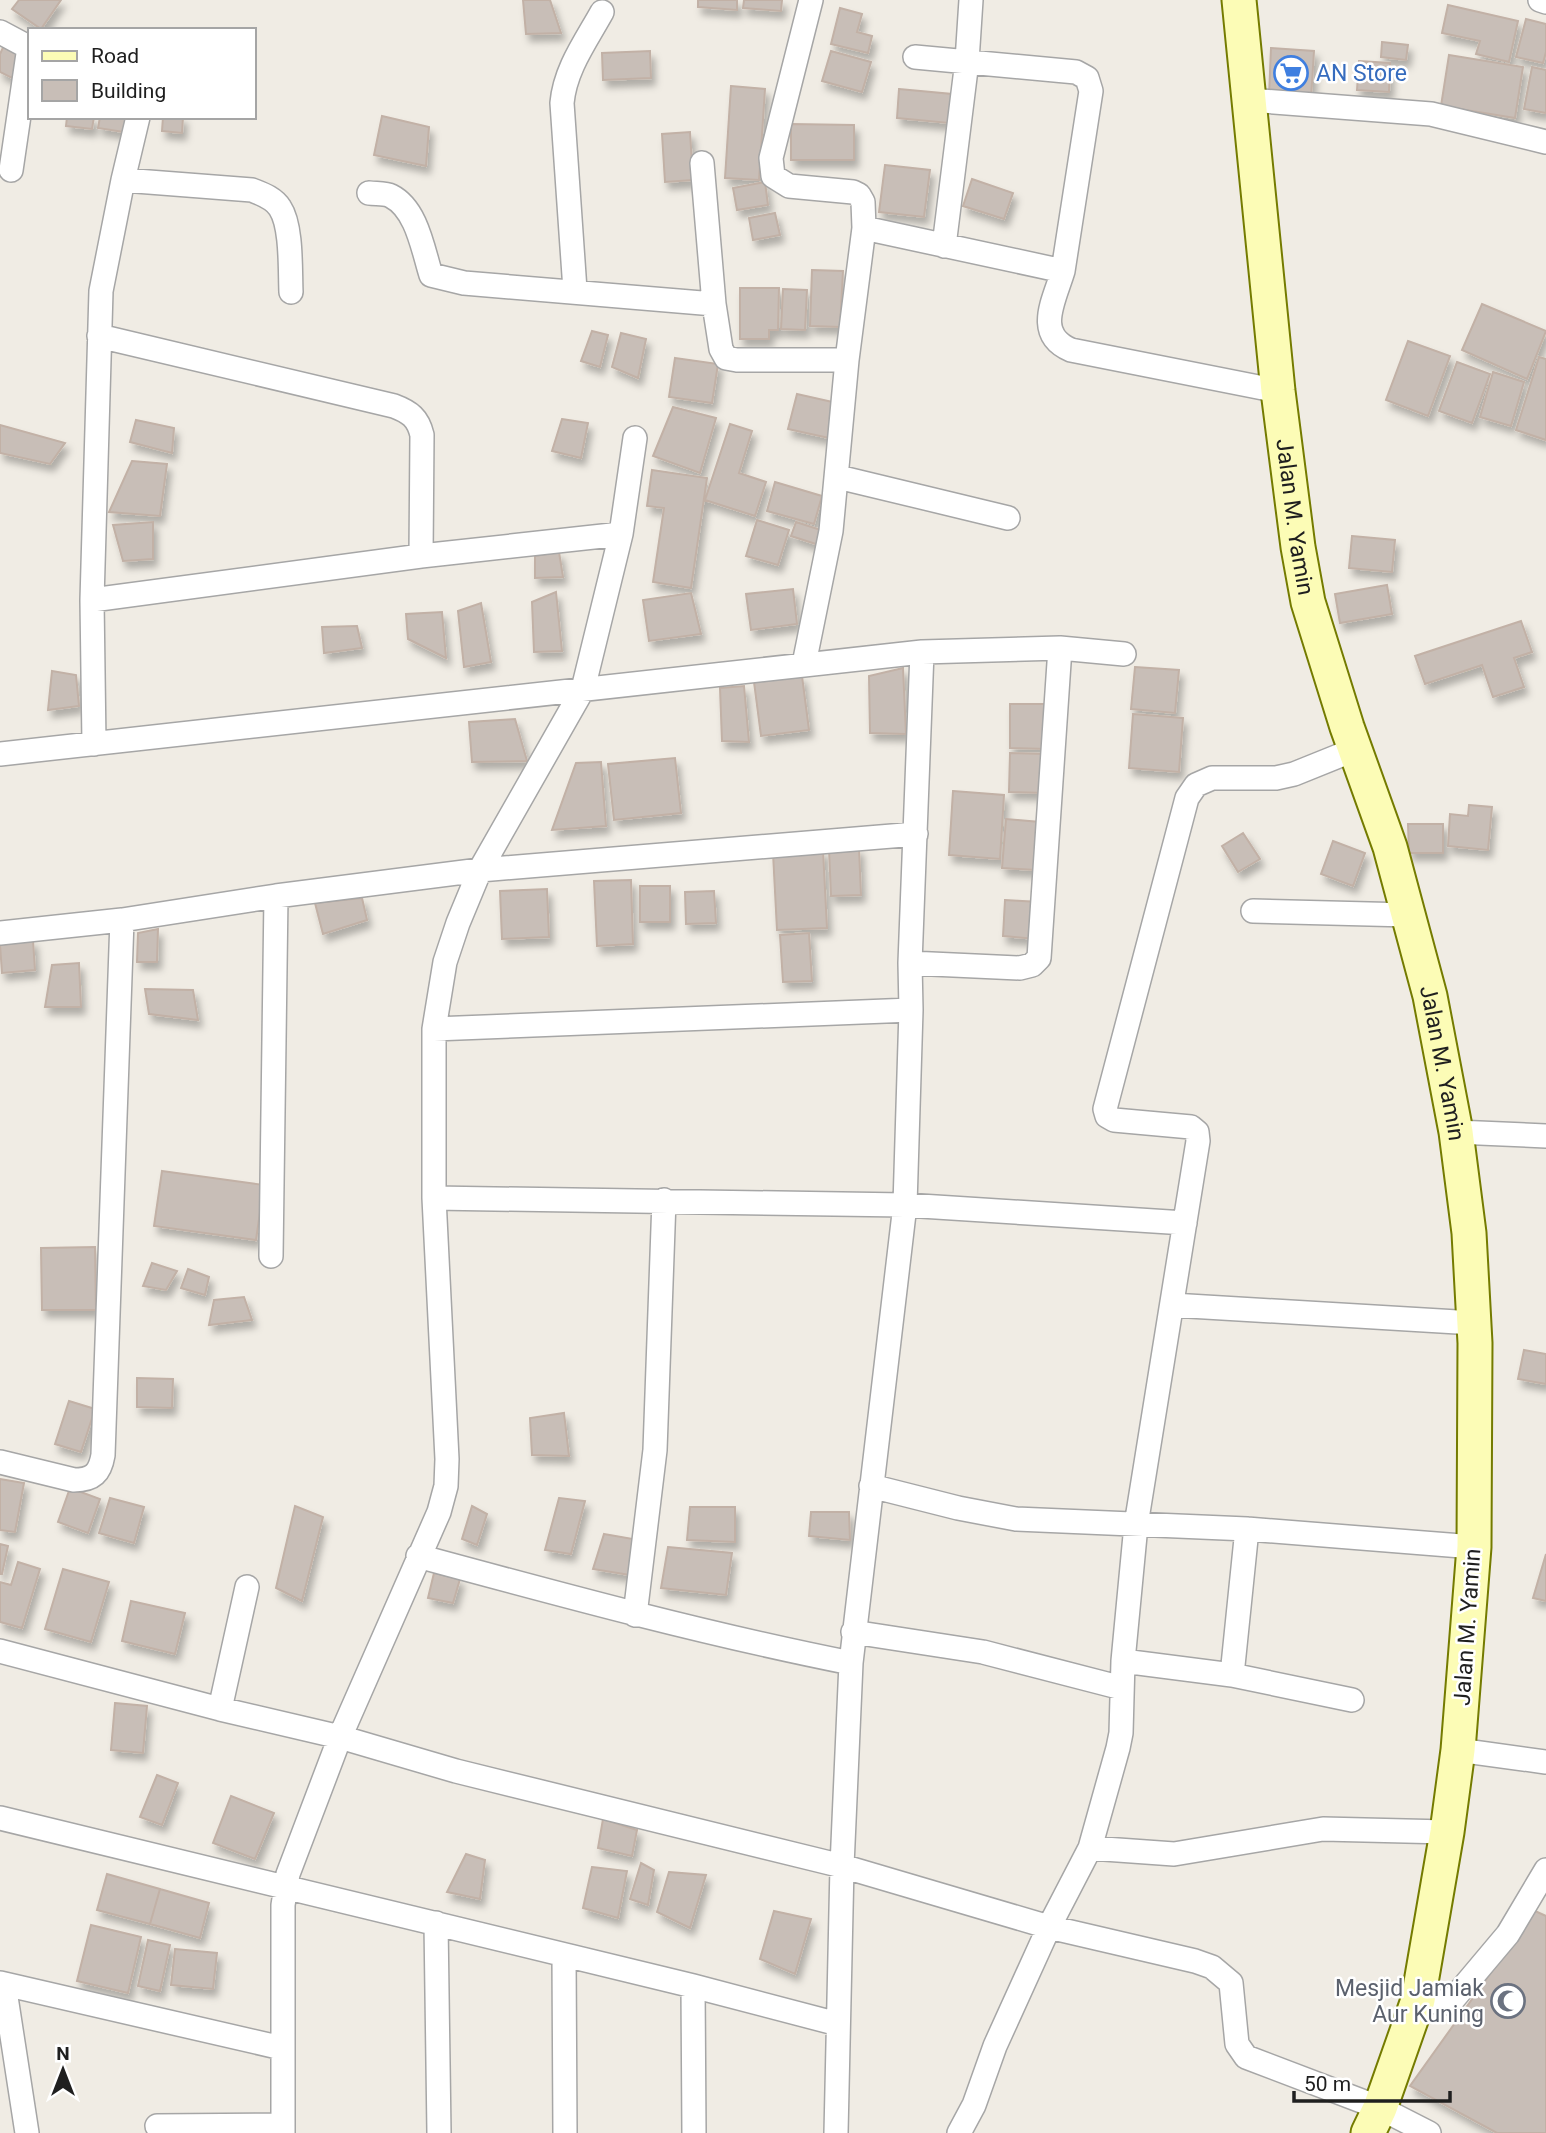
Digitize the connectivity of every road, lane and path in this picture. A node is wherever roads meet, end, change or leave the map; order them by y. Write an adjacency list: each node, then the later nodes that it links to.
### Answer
1 (811, 0): 19 (street)
2 (971, 0): 11 (street)
3 (1239, 0): 12 (street, Jalan M. Yamin)
4 (1539, 0): 5 (street)
5 (1546, 2)
6 (602, 12): 22 (street)
7 (0, 32): 8 (street)
8 (28, 46)
9 (28, 54): 16 (street)
10 (915, 57): 11 (street)
11 (967, 61): 20 (street); 21 (street)
12 (1249, 100): 14 (street); 27 (street, Jalan M. Yamin)
13 (138, 119): 17 (street)
14 (1546, 142)
15 (702, 163): 24 (street)
16 (11, 170)
17 (123, 180): 23 (street); 25 (street)
18 (369, 193): 22 (street)
19 (864, 228): 20 (street); 26 (street)
20 (944, 246): 21 (street)
21 (1063, 271): 27 (street)
22 (575, 290): 24 (street)
23 (291, 292)
24 (715, 304): 26 (street)
25 (99, 336): 32 (street); 33 (street)
26 (847, 360): 29 (street)
27 (1278, 391): 40 (street, Jalan M. Yamin)
28 (635, 438): 31 (street)
29 (838, 477): 30 (street); 37 (street)
30 (1008, 518)
31 (621, 534): 32 (street); 38 (street)
32 (421, 556): 33 (street)
33 (92, 600): 39 (street)
34 (1060, 648): 35 (street); 36 (street); 49 (street)
35 (922, 652): 37 (street); 42 (street)
36 (1124, 654)
37 (804, 664): 38 (street)
38 (583, 689): 39 (street); 43 (street)
39 (94, 744): 41 (street)
40 (1356, 749): 46 (street, Jalan M. Yamin); 57 (street)
41 (0, 754)
42 (916, 834): 43 (street); 49 (street)
43 (480, 870): 44 (street); 51 (street)
44 (276, 896): 47 (street); 58 (street)
45 (1253, 911): 46 (street)
46 (1409, 915): 52 (street, Jalan M. Yamin)
47 (122, 920): 48 (street); 61 (street)
48 (0, 933)
49 (910, 963): 50 (street)
50 (911, 1010): 51 (street); 56 (street)
51 (434, 1029): 54 (street)
52 (1456, 1132): 53 (street); 60 (street, Jalan M. Yamin)
53 (1546, 1136)
54 (434, 1198): 55 (street); 66 (street)
55 (664, 1200): 56 (street); 68 (street)
56 (905, 1205): 57 (street); 62 (street)
57 (1185, 1223): 59 (street)
58 (271, 1256)
59 (1172, 1305): 60 (street); 63 (street)
60 (1474, 1323): 65 (street, Jalan M. Yamin)
61 (0, 1462)
62 (871, 1486): 63 (street); 69 (street)
63 (1136, 1525): 64 (street); 71 (street)
64 (1247, 1529): 65 (street); 73 (street)
65 (1474, 1547): 78 (street, Jalan M. Yamin)
66 (418, 1556): 68 (street); 77 (street)
67 (247, 1587): 76 (street)
68 (635, 1615): 72 (street)
69 (853, 1632): 72 (street); 74 (street)
70 (0, 1651): 76 (street)
71 (1124, 1661): 73 (street); 74 (street)
72 (851, 1663): 83 (street)
73 (1232, 1675): 75 (street)
74 (1122, 1688): 82 (street)
75 (1352, 1700)
76 (220, 1709): 77 (street)
77 (340, 1737): 83 (street); 85 (street)
78 (1458, 1750): 79 (street); 81 (street, Jalan M. Yamin)
79 (1546, 1762)
80 (0, 1818): 85 (street)
81 (1447, 1832): 82 (street); 91 (street, Jalan M. Yamin)
82 (1090, 1848): 87 (street)
83 (842, 1866): 87 (street); 92 (street)
84 (1546, 1870): 91 (street)
85 (285, 1888): 86 (street); 93 (street)
86 (436, 1923): 88 (street); 98 (street)
87 (1049, 1927): 94 (street); 102 (street)
88 (564, 1955): 90 (street); 99 (street)
89 (2, 1984): 93 (street); 97 (street)
90 (692, 1986): 92 (street); 100 (street)
91 (1418, 2000): 94 (street, Jalan M. Yamin)
92 (838, 2024): 101 (street)
93 (282, 2048): 96 (street)
94 (1374, 2120): 103 (street)
95 (157, 2126): 96 (street)
96 (283, 2129)
97 (27, 2133)
98 (439, 2133)
99 (565, 2133)
100 (694, 2133)
101 (836, 2133)
102 (959, 2133)
103 (1429, 2133)

